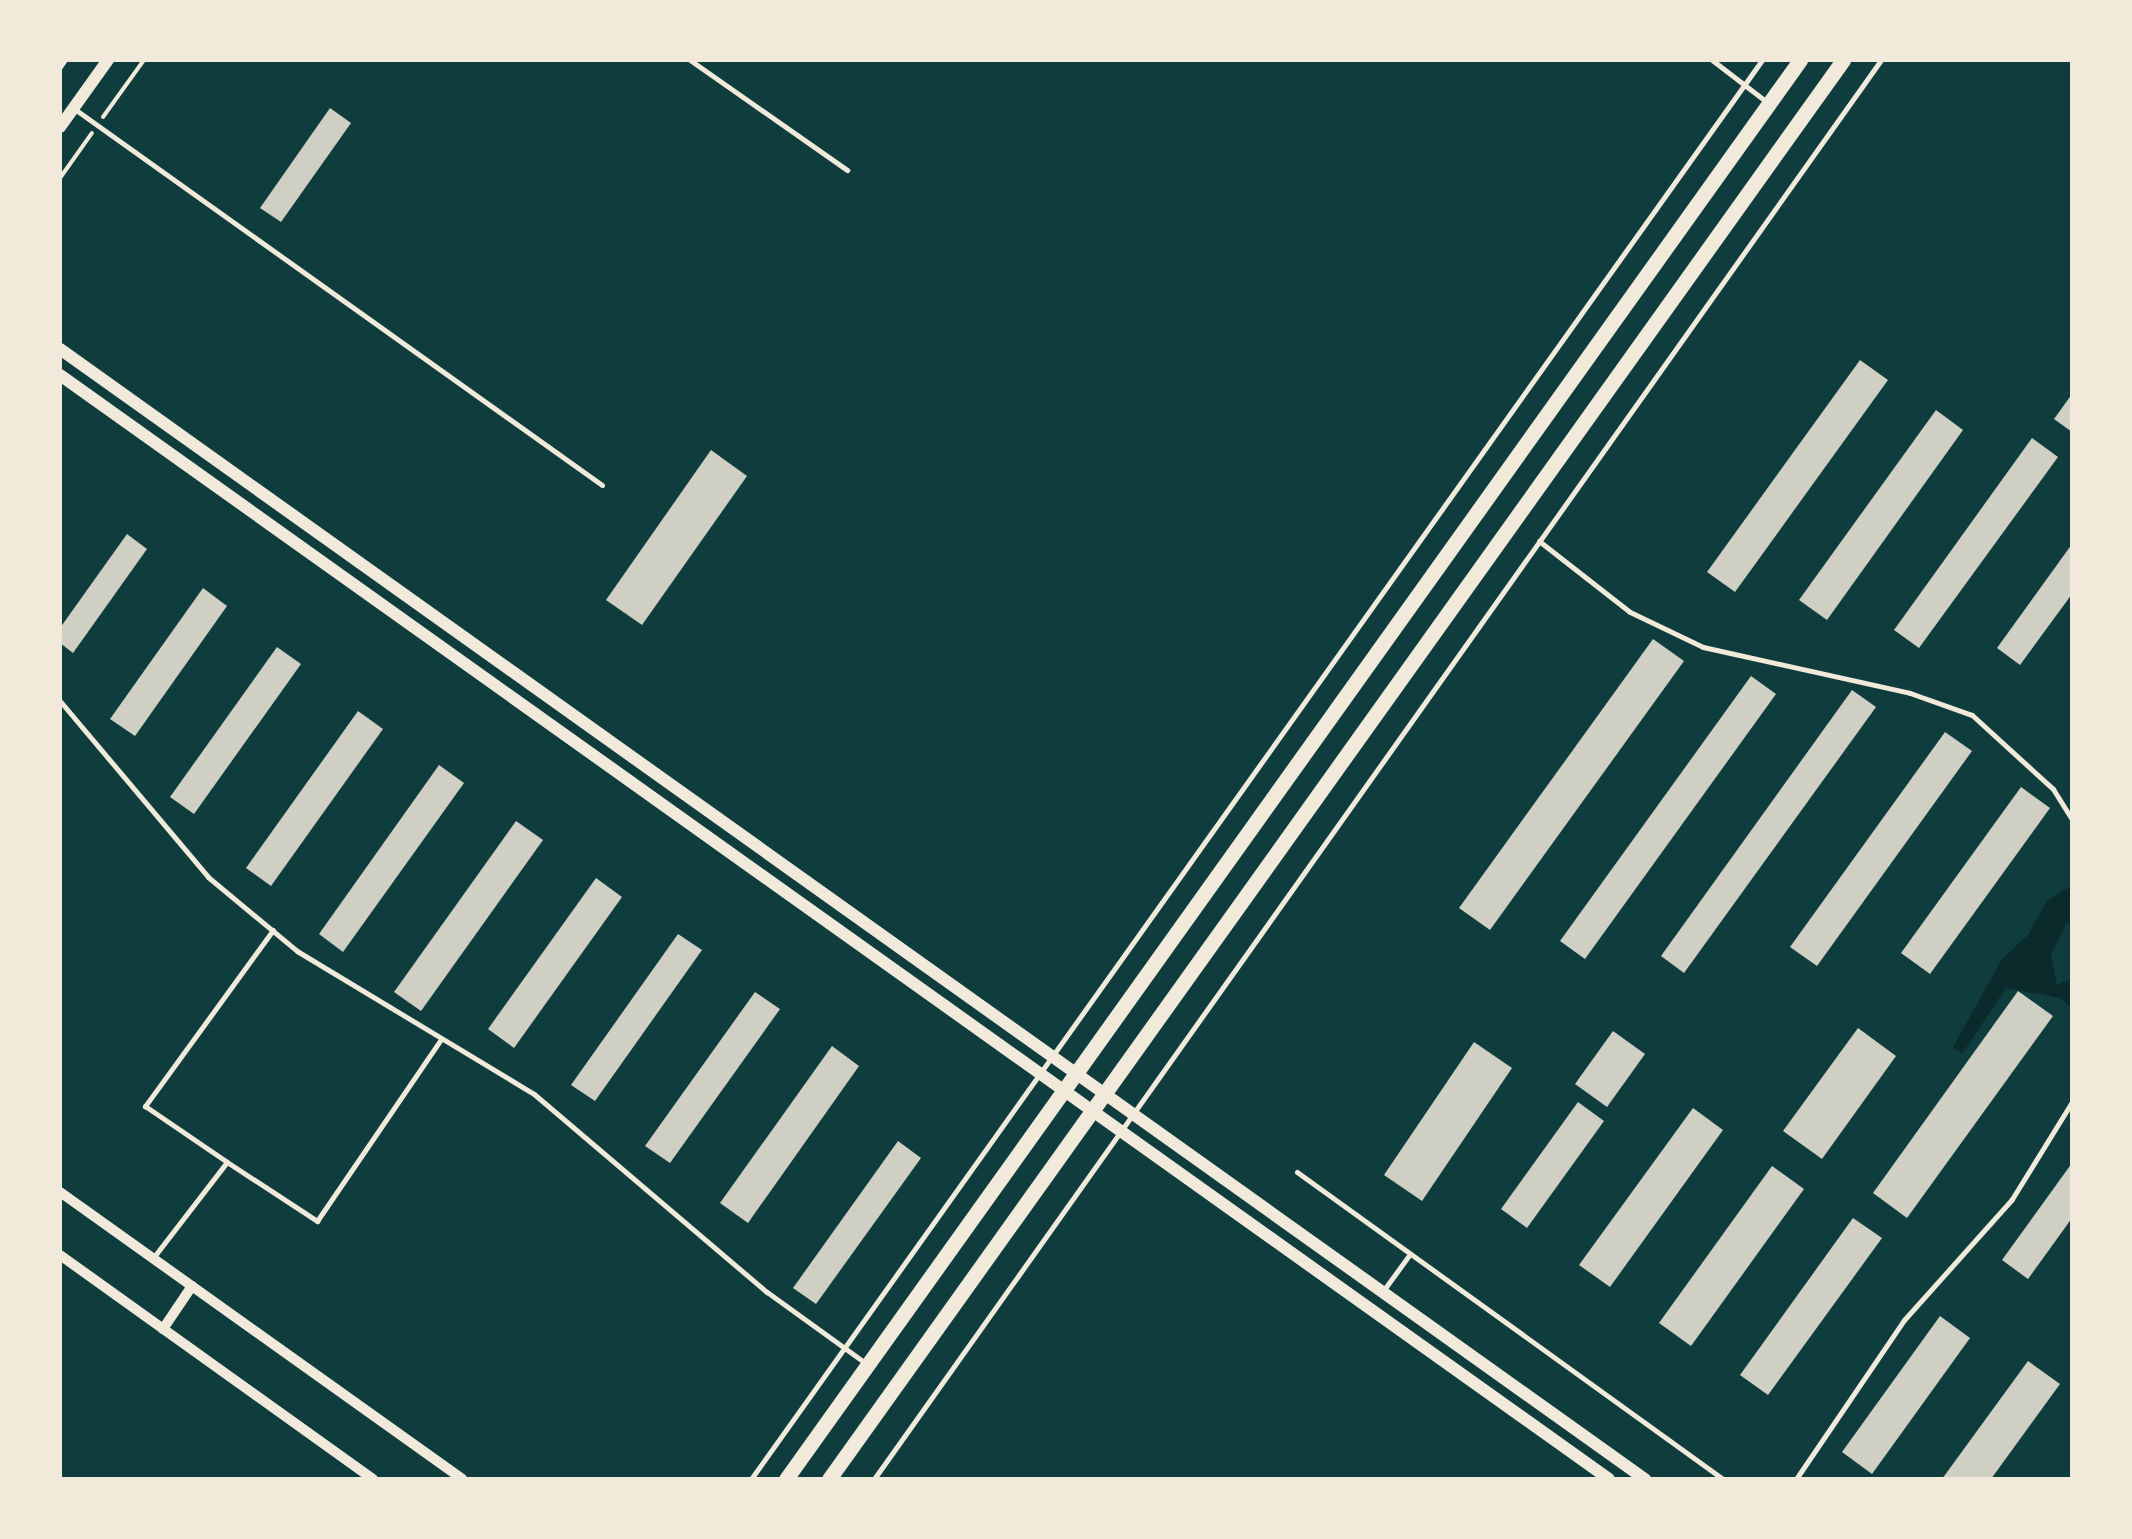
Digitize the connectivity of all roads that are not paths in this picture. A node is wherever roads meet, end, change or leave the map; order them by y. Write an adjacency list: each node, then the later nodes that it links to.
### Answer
1 (108, 60): 10 (street)
2 (690, 60): 12 (lane)
3 (1712, 60): 8 (lane)
4 (1762, 60): 8 (lane)
5 (1800, 60): 9 (main road)
6 (1843, 60): 25 (main road)
7 (1880, 60): 16 (lane)
8 (1745, 85): 9 (lane); 21 (lane)
9 (1769, 104): 23 (main road)
10 (74, 108): 11 (street); 15 (lane)
11 (60, 127)
12 (846, 170)
13 (60, 349): 21 (street)
14 (60, 375): 22 (street)
15 (602, 484)
16 (1539, 540): 18 (lane); 28 (lane)
17 (60, 701): 19 (lane)
18 (2072, 819)
19 (272, 930): 20 (lane); 30 (lane)
20 (440, 1041): 30 (lane); 39 (lane)
21 (1051, 1054): 22 (lane); 23 (street)
22 (1038, 1072): 24 (street); 39 (lane)
23 (1077, 1072): 24 (main road); 25 (street)
24 (1064, 1090): 27 (street); 40 (main road)
25 (1106, 1092): 27 (main road); 28 (street)
26 (2072, 1102): 50 (lane)
27 (1093, 1110): 29 (street); 45 (main road)
28 (1134, 1113): 29 (lane); 37 (street)
29 (1122, 1130): 46 (lane); 47 (street)
30 (227, 1162): 35 (lane)
31 (1296, 1172): 33 (lane)
32 (60, 1192): 35 (street)
33 (1410, 1254): 37 (lane); 49 (lane)
34 (60, 1255): 38 (street)
35 (153, 1258): 36 (street)
36 (192, 1286): 38 (street); 42 (street)
37 (1384, 1290): 48 (street)
38 (163, 1329): 41 (street)
39 (844, 1346): 40 (lane); 43 (lane)
40 (868, 1365): 44 (main road)
41 (373, 1479)
42 (462, 1479)
43 (751, 1479)
44 (786, 1479)
45 (830, 1479)
46 (874, 1479)
47 (1609, 1479)
48 (1645, 1479)
49 (1723, 1479)
50 (1796, 1479)

